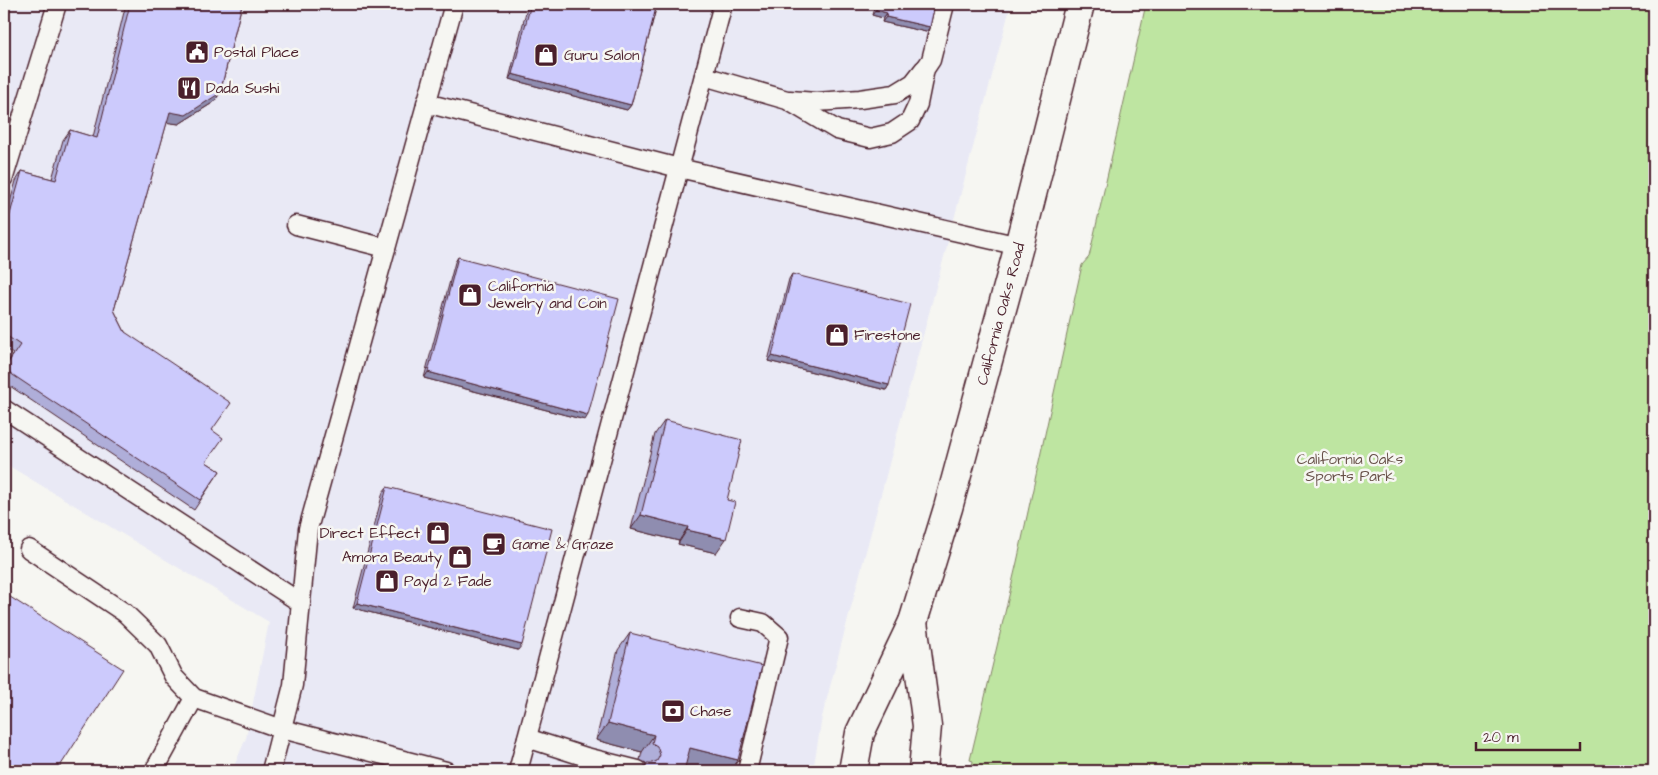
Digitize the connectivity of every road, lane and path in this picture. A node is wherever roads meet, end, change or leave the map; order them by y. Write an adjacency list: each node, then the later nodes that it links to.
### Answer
1 (56, 4): 11 (lane)
2 (454, 4): 9 (lane)
3 (722, 4): 7 (lane)
4 (945, 4): 6 (lane)
5 (1080, 4): 13 (main road, California Oaks Road)
6 (924, 69): 8 (lane); 8 (lane)
7 (704, 76): 8 (lane); 10 (lane)
8 (788, 100)
9 (426, 103): 10 (lane); 14 (lane)
10 (679, 168): 13 (lane); 22 (lane)
11 (4, 177)
12 (296, 225): 14 (lane)
13 (1019, 246): 19 (main road, California Oaks Road)
14 (386, 248): 17 (lane)
15 (4, 409): 17 (lane)
16 (29, 549): 20 (lane)
17 (301, 603): 21 (lane)
18 (740, 618): 28 (lane)
19 (913, 622): 29 (main road, California Oaks Road); 30 (main road, California Oaks Road)
20 (194, 698): 21 (lane); 24 (lane)
21 (282, 729): 25 (lane); 26 (lane)
22 (527, 738): 23 (lane); 27 (lane)
23 (638, 770)
24 (154, 771)
25 (271, 771)
26 (446, 771)
27 (518, 771)
28 (747, 771)
29 (853, 771)
30 (922, 771)

